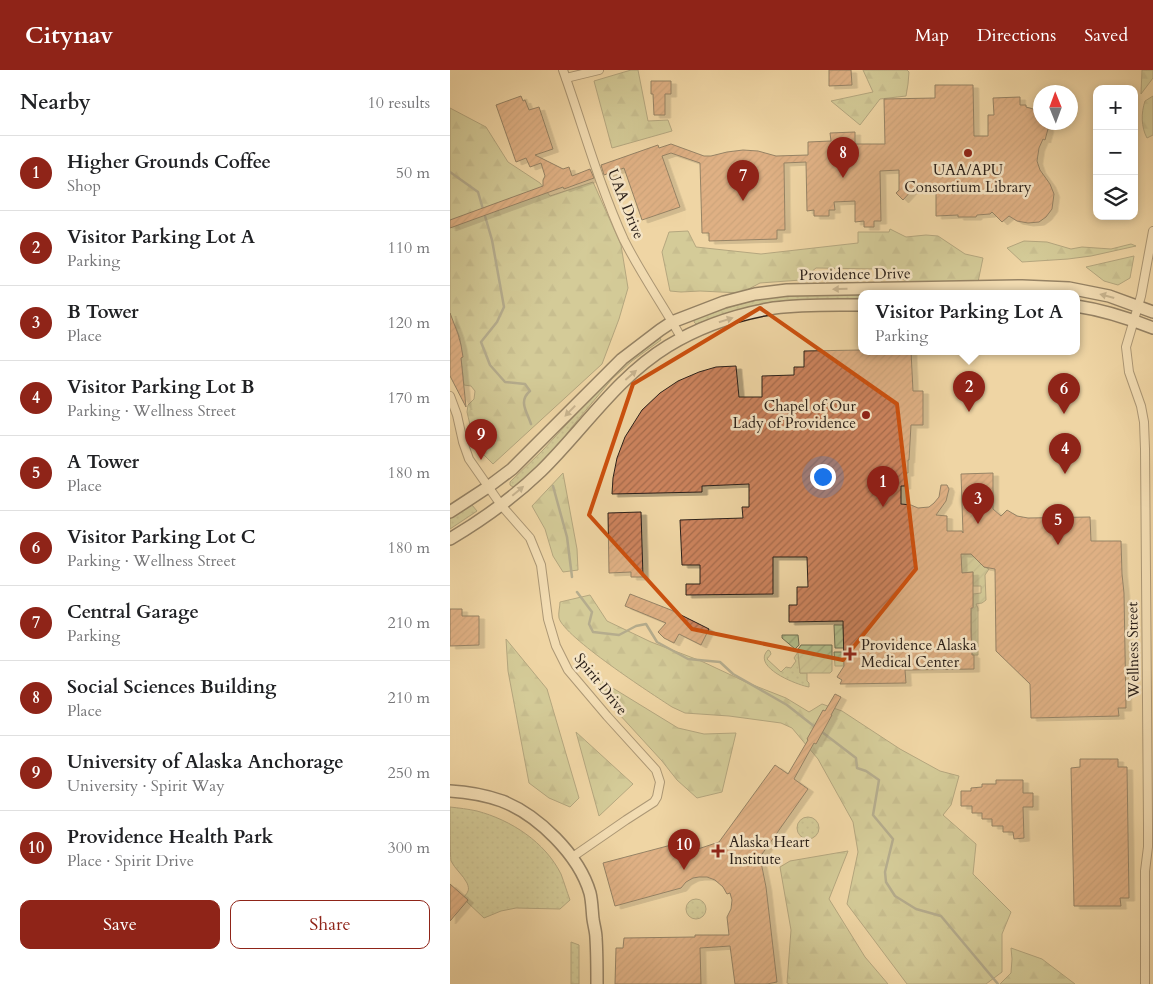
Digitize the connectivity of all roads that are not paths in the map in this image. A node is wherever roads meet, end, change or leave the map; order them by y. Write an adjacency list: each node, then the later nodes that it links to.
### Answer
1 (599, 70): 2 (street)
2 (565, 74): 11 (street, UAA Drive)
3 (1153, 231): 7 (street, Wellness Street)
4 (1079, 290): 11 (main road, Providence Drive, one-way to 11)
5 (1080, 290): 7 (main road, Providence Drive, one-way to 5)
6 (858, 305): 13 (main road, Providence Drive, one-way to 6)
7 (1138, 306): 9 (main road, Providence Drive); 10 (street, Wellness Street)
8 (1080, 307): 10 (main road)
9 (1153, 312)
10 (1134, 320): 12 (main road); 19 (street, Wellness Street)
11 (672, 322): 13 (street, UAA Drive); 15 (main road, Providence Drive, one-way to 15)
12 (1153, 328)
13 (682, 339): 16 (main road, Providence Drive, one-way to 13)
14 (450, 396): 15 (street, Spirit Drive)
15 (488, 487): 16 (street, Spirit Drive); 17 (main road, Providence Drive)
16 (501, 505): 18 (main road, Providence Drive); 21 (street, Spirit Drive)
17 (450, 512)
18 (450, 539)
19 (1150, 734): 23 (street, Wellness Street)
20 (450, 791): 21 (main road)
21 (571, 858): 22 (main road)
22 (597, 984)
23 (1145, 984)

